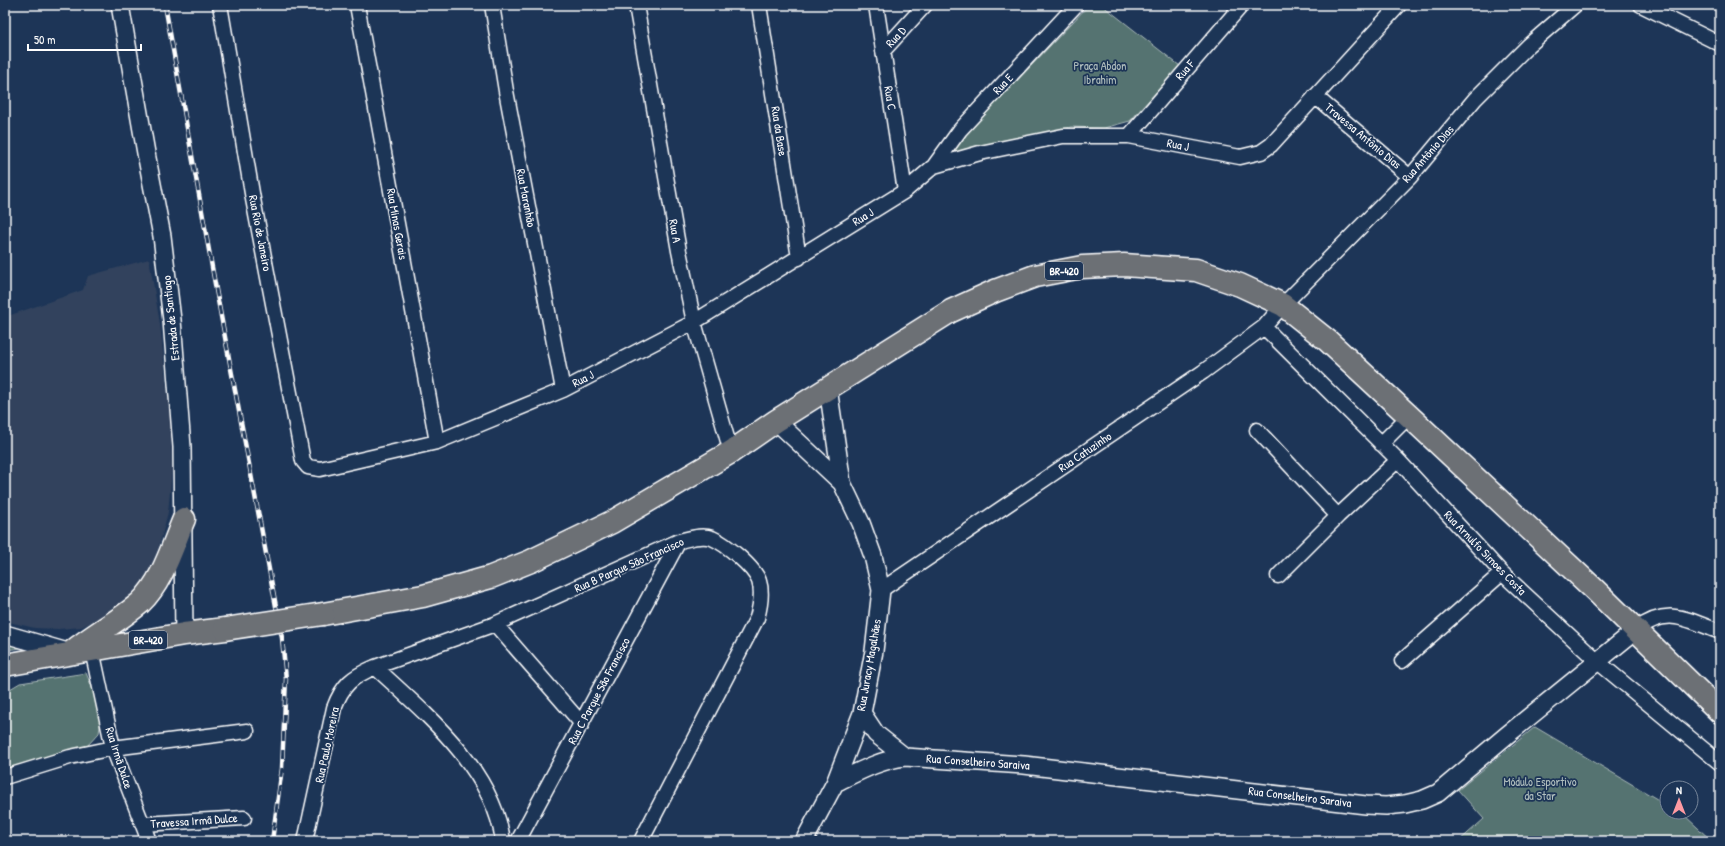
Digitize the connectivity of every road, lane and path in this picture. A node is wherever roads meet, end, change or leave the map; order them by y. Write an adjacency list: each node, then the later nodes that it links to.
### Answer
1 (120, 5): 37 (street, Estrada de Santiago)
2 (220, 5): 34 (street, Rua Rio de Janeiro)
3 (357, 5): 30 (street, Rua Minas Gerais)
4 (492, 5): 26 (street, Rua Maranhão)
5 (636, 5): 23 (street, Rua A)
6 (759, 5): 21 (street, Rua da Base)
7 (876, 5): 15 (street, Rua C)
8 (926, 5): 15 (street, Rua D)
9 (1076, 5): 18 (street, Rua E)
10 (1242, 5): 17 (street, Rua F)
11 (1399, 5): 16 (street, Rua J)
12 (1576, 5): 19 (street, Rua Antônio Dias)
13 (1641, 5): 14 (street)
14 (1720, 44)
15 (883, 51): 20 (street, Rua C)
16 (1315, 96): 17 (street, Rua J); 19 (street, Travessa Antônio Dias)
17 (1129, 136): 18 (street, Rua J)
18 (934, 166): 20 (street, Rua J)
19 (1410, 177): 22 (street, Rua Antônio Dias)
20 (905, 191): 21 (street, Rua J)
21 (800, 258): 23 (street, Rua J)
22 (1284, 305): 24 (street, Rua Catuzinho); 25 (main road, BR-420); 27 (main road, BR-420)
23 (694, 322): 26 (street, Rua J); 32 (street, Rua A)
24 (1264, 327): 31 (street, Rua Arnulfo Simoes Costa); 41 (street, Rua Catuzinho)
25 (828, 388): 28 (main road, BR-420); 35 (street)
26 (563, 390): 30 (street, Rua J)
27 (1409, 416): 31 (street); 43 (main road, BR-420)
28 (776, 421): 32 (main road, BR-420); 35 (street)
29 (1257, 430): 36 (street)
30 (437, 442): 34 (street, Rua J)
31 (1381, 444): 33 (street, Rua Arnulfo Simoes Costa)
32 (731, 452): 46 (main road, BR-420, bridge)
33 (1398, 460): 36 (street); 39 (street, Rua Arnulfo Simoes Costa)
34 (303, 461)
35 (842, 483): 41 (street, Rua Juracy Magalhães)
36 (1338, 516): 40 (street)
37 (184, 519): 46 (street, Estrada de Santiago); 47 (main road)
38 (679, 541): 42 (street, Rua B Parque São Francisco); 54 (street, Rua C Parque São Francisco); 67 (street, Rua B Parque São Francisco)
39 (1502, 574): 48 (street); 49 (street, Rua Arnulfo Simoes Costa)
40 (1278, 576)
41 (881, 590): 53 (street, Rua Juracy Magalhães)
42 (495, 624): 51 (street, Rua B Parque São Francisco); 54 (street)
43 (1636, 630): 44 (street); 49 (street, Rua Conselheiro Saraiva); 52 (main road, BR-420)
44 (1720, 632)
45 (5, 634): 47 (street)
46 (184, 634): 47 (main road, BR-420)
47 (81, 651): 50 (main road, BR-420); 56 (street, Rua Irmã Dulce)
48 (1402, 660)
49 (1598, 662): 57 (street, Rua Conselheiro Saraiva); 58 (street, Rua Arnulfo Simoes Costa)
50 (10, 667)
51 (375, 667): 64 (street, Rua Paulo Moreira); 65 (street)
52 (1720, 712)
53 (862, 713): 57 (street); 60 (street, Rua Juracy Magalhães)
54 (582, 724): 66 (street, Rua C Parque São Francisco)
55 (247, 731): 56 (street)
56 (113, 748): 59 (street); 62 (street, Rua Irmã Dulce)
57 (905, 757): 60 (street, Rua Conselheiro Saraiva)
58 (1720, 764)
59 (5, 777)
60 (835, 783): 68 (street, Rua Juracy Magalhães)
61 (244, 818): 62 (street, Travessa Irmã Dulce)
62 (143, 824): 63 (street, Rua Irmã Dulce)
63 (149, 841)
64 (305, 841)
65 (503, 841)
66 (518, 841)
67 (642, 841)
68 (804, 841)

